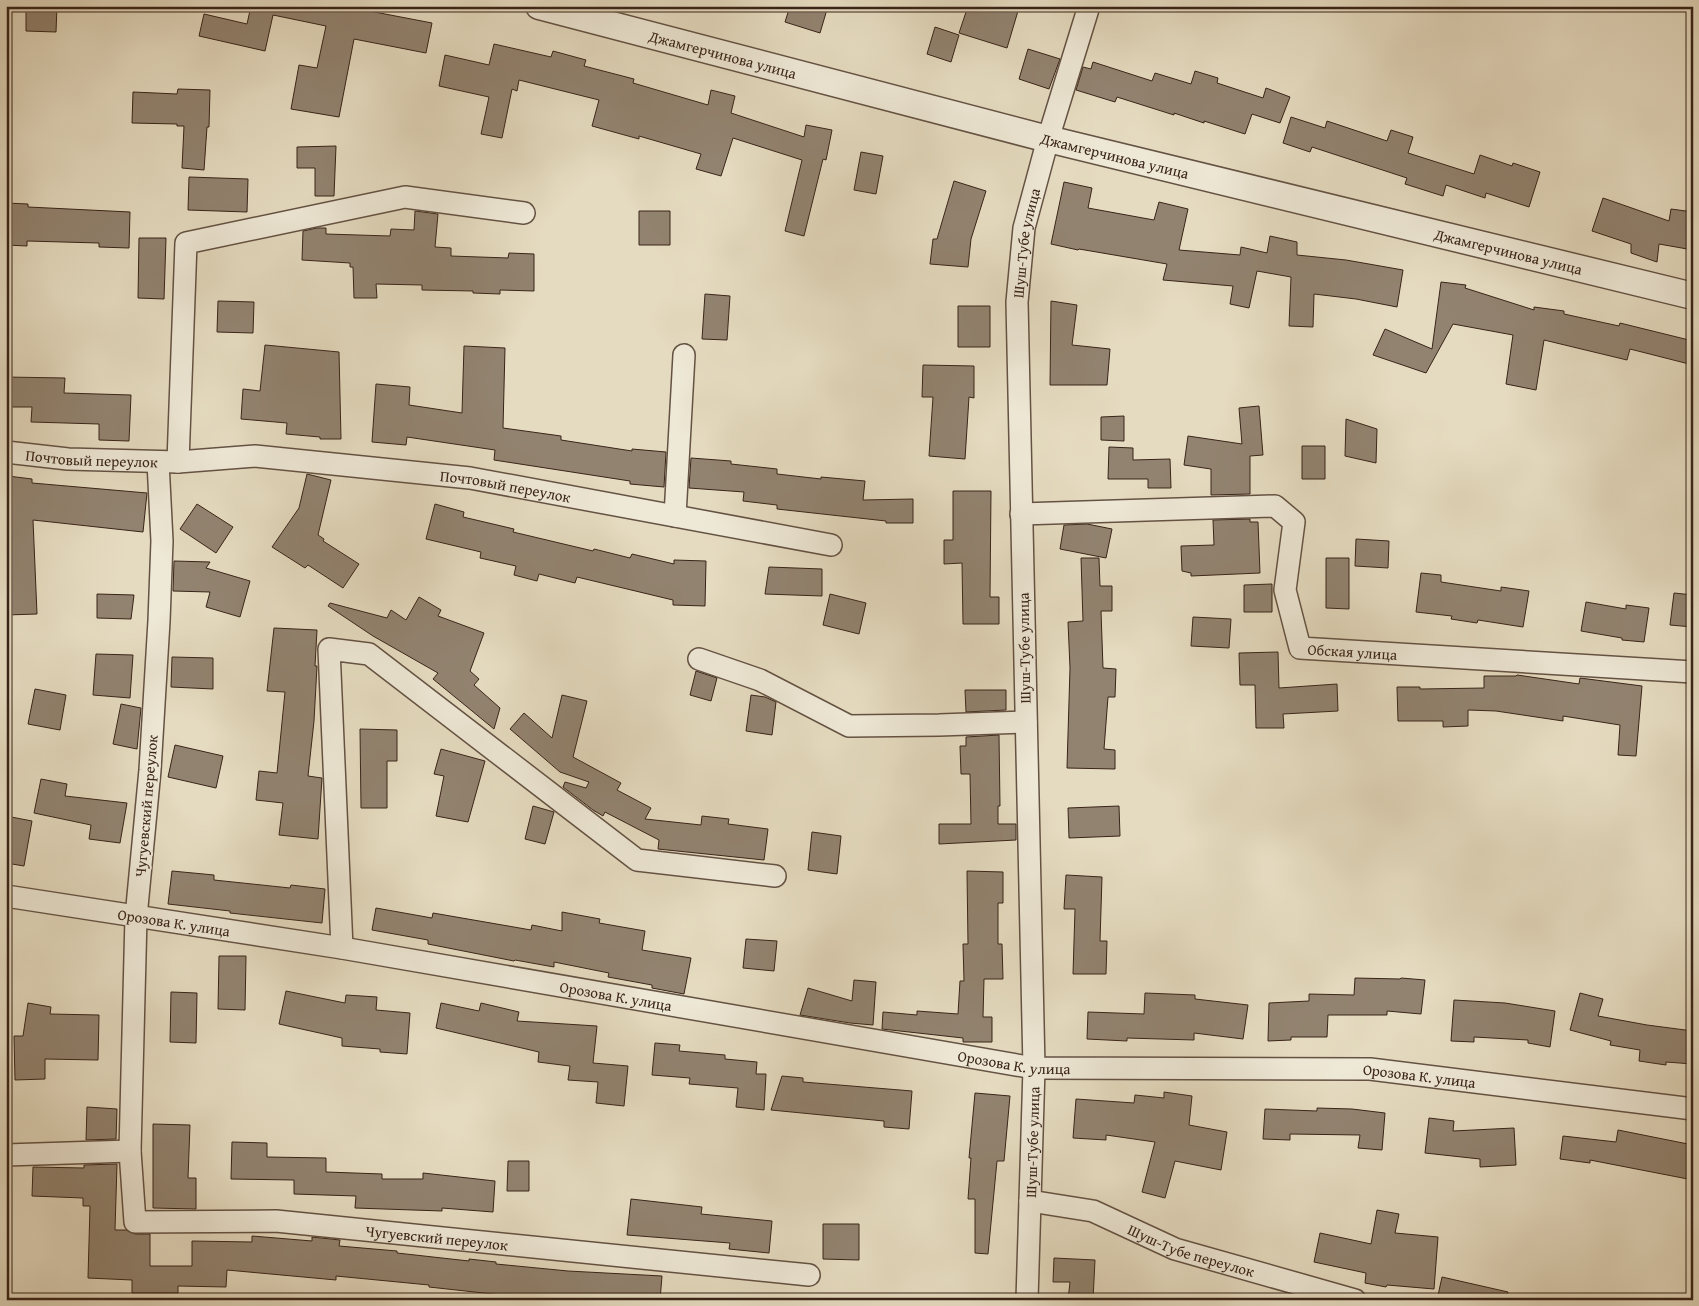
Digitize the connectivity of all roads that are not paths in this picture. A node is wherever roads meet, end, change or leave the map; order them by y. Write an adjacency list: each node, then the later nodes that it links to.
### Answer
1 (539, 6): 3 (street, Джамгерчинова улица)
2 (1089, 6): 3 (street, Шуш-Тубе улица)
3 (1048, 139): 5 (street, Джамгерчинова улица); 9 (street, Шуш-Тубе улица)
4 (524, 213): 8 (street, Почтовый переулок)
5 (1693, 296)
6 (684, 355): 10 (street)
7 (6, 452): 8 (street, Почтовый переулок)
8 (168, 462): 10 (street, Почтовый переулок); 17 (street, Чугуевский переулок)
9 (1021, 514): 13 (street, Обская улица); 14 (street, Шуш-Тубе улица)
10 (675, 516): 11 (street, Почтовый переулок)
11 (830, 545)
12 (699, 659): 14 (street)
13 (1693, 672)
14 (1026, 722): 19 (street, Шуш-Тубе улица)
15 (775, 876): 18 (street)
16 (6, 896): 17 (street, Орозова К. улица)
17 (136, 917): 18 (street, Орозова К. улица); 21 (street, Чугуевский переулок)
18 (342, 948): 19 (street, Орозова К. улица)
19 (1034, 1068): 20 (street, Орозова К. улица); 23 (street, Шуш-Тубе улица)
20 (1693, 1109)
21 (130, 1151): 22 (street); 24 (street, Чугуевский переулок)
22 (6, 1155)
23 (1030, 1201): 25 (street, Шуш-Тубе улица); 26 (street, Шуш-Тубе переулок)
24 (809, 1275)
25 (1027, 1300)
26 (1355, 1300)

